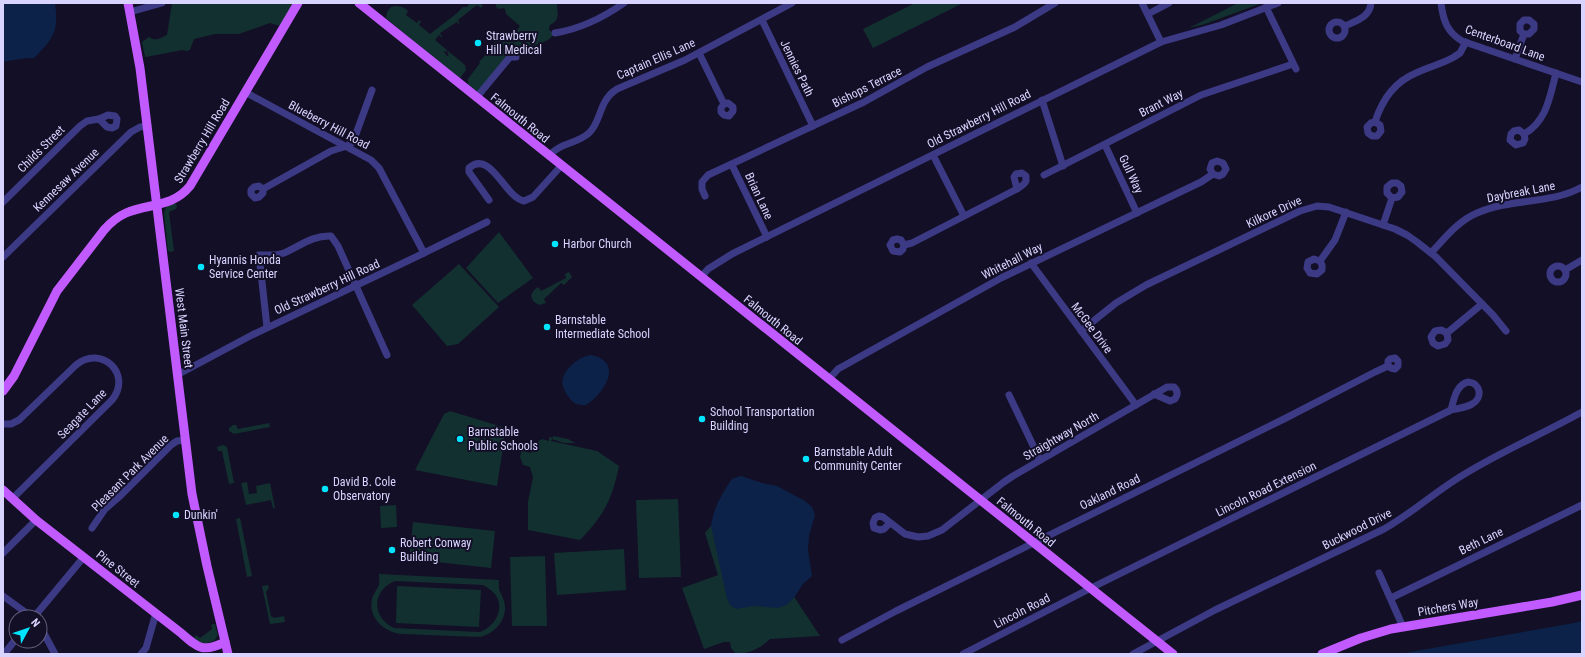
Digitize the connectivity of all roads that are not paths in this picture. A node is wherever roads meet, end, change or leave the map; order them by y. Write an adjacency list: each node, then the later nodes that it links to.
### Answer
1 (162, 3): 12 (street)
2 (298, 3): 27 (main road, Strawberry Hill Road)
3 (359, 3): 28 (main road, Falmouth Road)
4 (624, 3): 17 (street)
5 (792, 3): 15 (street, Captain Ellis Lane)
6 (1055, 3): 34 (street, Bishops Terrace)
7 (1142, 3): 14 (street)
8 (1169, 3): 14 (street)
9 (1278, 3): 13 (street, Old Strawberry Hill Road)
10 (1371, 3): 16 (street)
11 (1440, 3): 20 (street, Centerboard Lane)
12 (129, 7): 33 (main road, West Main Street)
13 (1266, 7): 19 (street, Old Strawberry Hill Road); 36 (street, Brant Way)
14 (1148, 14): 19 (street)
15 (762, 20): 21 (street, Captain Ellis Lane); 34 (street, Jennies Path)
16 (1345, 26)
17 (555, 33)
18 (1524, 34): 23 (street)
19 (1161, 42): 29 (street, Old Strawberry Hill Road)
20 (1466, 42): 23 (street, Centerboard Lane); 32 (street)
21 (699, 53): 30 (street); 39 (street, Captain Ellis Lane)
22 (516, 57): 28 (street)
23 (1515, 59): 24 (street, Centerboard Lane)
24 (1556, 72): 25 (street, Centerboard Lane); 35 (street)
25 (1582, 81)
26 (372, 90): 37 (street)
27 (245, 92): 37 (street, Blueberry Hill Road); 52 (main road, Strawberry Hill Road)
28 (476, 98): 39 (main road, Falmouth Road)
29 (1042, 100): 38 (street, Old Strawberry Hill Road); 42 (street)
30 (724, 104)
31 (99, 119): 51 (street, Childs Street)
32 (1375, 122)
33 (148, 126): 52 (main road, West Main Street); 62 (street, Kennesaw Avenue)
34 (813, 126): 40 (street, Bishops Terrace)
35 (1524, 134)
36 (1105, 145): 42 (street, Brant Way); 54 (street, Gull Way)
37 (347, 146): 46 (street); 60 (street, Blueberry Hill Road)
38 (932, 155): 55 (street); 58 (street, Old Strawberry Hill Road)
39 (549, 156): 41 (main road, Falmouth Road)
40 (732, 165): 48 (street, Bishops Terrace); 58 (street, Brian Lane)
41 (561, 166): 50 (street); 67 (main road, Falmouth Road)
42 (1063, 166): 44 (street, Brant Way)
43 (1213, 174): 54 (street, Whitehall Way)
44 (1044, 175)
45 (1582, 187): 61 (street, Daybreak Lane)
46 (262, 189)
47 (1017, 189): 55 (street)
48 (705, 196)
49 (1392, 198): 57 (street)
50 (489, 200)
51 (3, 202)
52 (157, 204): 76 (main road, West Main Street); 78 (main road, Strawberry Hill Road)
53 (1346, 212): 57 (street, Kilkore Drive); 64 (street); 71 (street, Kilkore Drive)
54 (1137, 213): 65 (street, Whitehall Way)
55 (964, 216): 59 (street)
56 (487, 222): 60 (street, Old Strawberry Hill Road)
57 (1383, 225): 61 (street, Kilkore Drive)
58 (767, 237): 67 (street, Old Strawberry Hill Road)
59 (904, 245)
60 (424, 253): 68 (street, Old Strawberry Hill Road)
61 (1431, 253): 69 (street, Kilkore Drive)
62 (3, 257)
63 (1582, 260): 66 (street)
64 (1320, 261)
65 (1031, 263): 71 (street, McGee Drive); 77 (street, Whitehall Way)
66 (1565, 270)
67 (700, 277): 77 (main road, Falmouth Road)
68 (356, 286): 70 (street, Old Strawberry Hill Road); 70 (street); 74 (street)
69 (1482, 304): 72 (street, Kilkore Drive); 73 (street)
70 (267, 327): 76 (street, Old Strawberry Hill Road)
71 (1081, 331): 81 (street, McGee Drive)
72 (1506, 331)
73 (1446, 333)
74 (387, 355)
75 (1388, 366): 94 (street, Oakland Road)
76 (177, 375): 85 (main road, West Main Street)
77 (829, 379): 89 (main road, Falmouth Road)
78 (3, 391)
79 (1154, 394): 81 (street, Straightway North)
80 (1009, 395): 86 (street)
81 (1136, 405): 86 (street, Straightway North)
82 (1451, 410): 82 (street, Lincoln Road Extension); 98 (street, Lincoln Road Extension)
83 (1582, 412): 108 (street, Buckwood Drive)
84 (3, 424): 88 (street, Seagate Lane)
85 (186, 440): 93 (street, Pleasant Park Avenue); 109 (main road, West Main Street)
86 (1040, 460): 89 (street, Straightway North)
87 (3, 490): 88 (main road, Pine Street)
88 (12, 499): 91 (main road, Pine Street)
89 (980, 499): 92 (street, Straightway North); 94 (main road, Falmouth Road)
90 (1582, 505): 101 (street, Beth Lane)
91 (36, 520): 95 (street); 96 (main road, Pine Street)
92 (890, 523)
93 (92, 528)
94 (1034, 543): 98 (main road, Falmouth Road); 106 (street, Oakland Road)
95 (3, 553)
96 (83, 558): 103 (street); 104 (main road, Pine Street)
97 (1379, 573): 101 (street)
98 (1090, 588): 108 (main road, Falmouth Road); 113 (street, Lincoln Road)
99 (1582, 594): 105 (main road, Pitchers Way)
100 (3, 596): 102 (street)
101 (1391, 598): 105 (street)
102 (22, 609)
103 (40, 609)
104 (156, 613): 109 (main road, Pine Street); 111 (street)
105 (1403, 627): 116 (main road, Pitchers Way)
106 (842, 640)
107 (48, 641): 110 (street)
108 (1157, 641): 114 (street, Buckwood Drive); 115 (main road, Falmouth Road)
109 (225, 642): 112 (main road, West Main Street)
110 (55, 654)
111 (140, 654)
112 (228, 654)
113 (963, 654)
114 (1133, 654)
115 (1173, 654)
116 (1322, 654)

